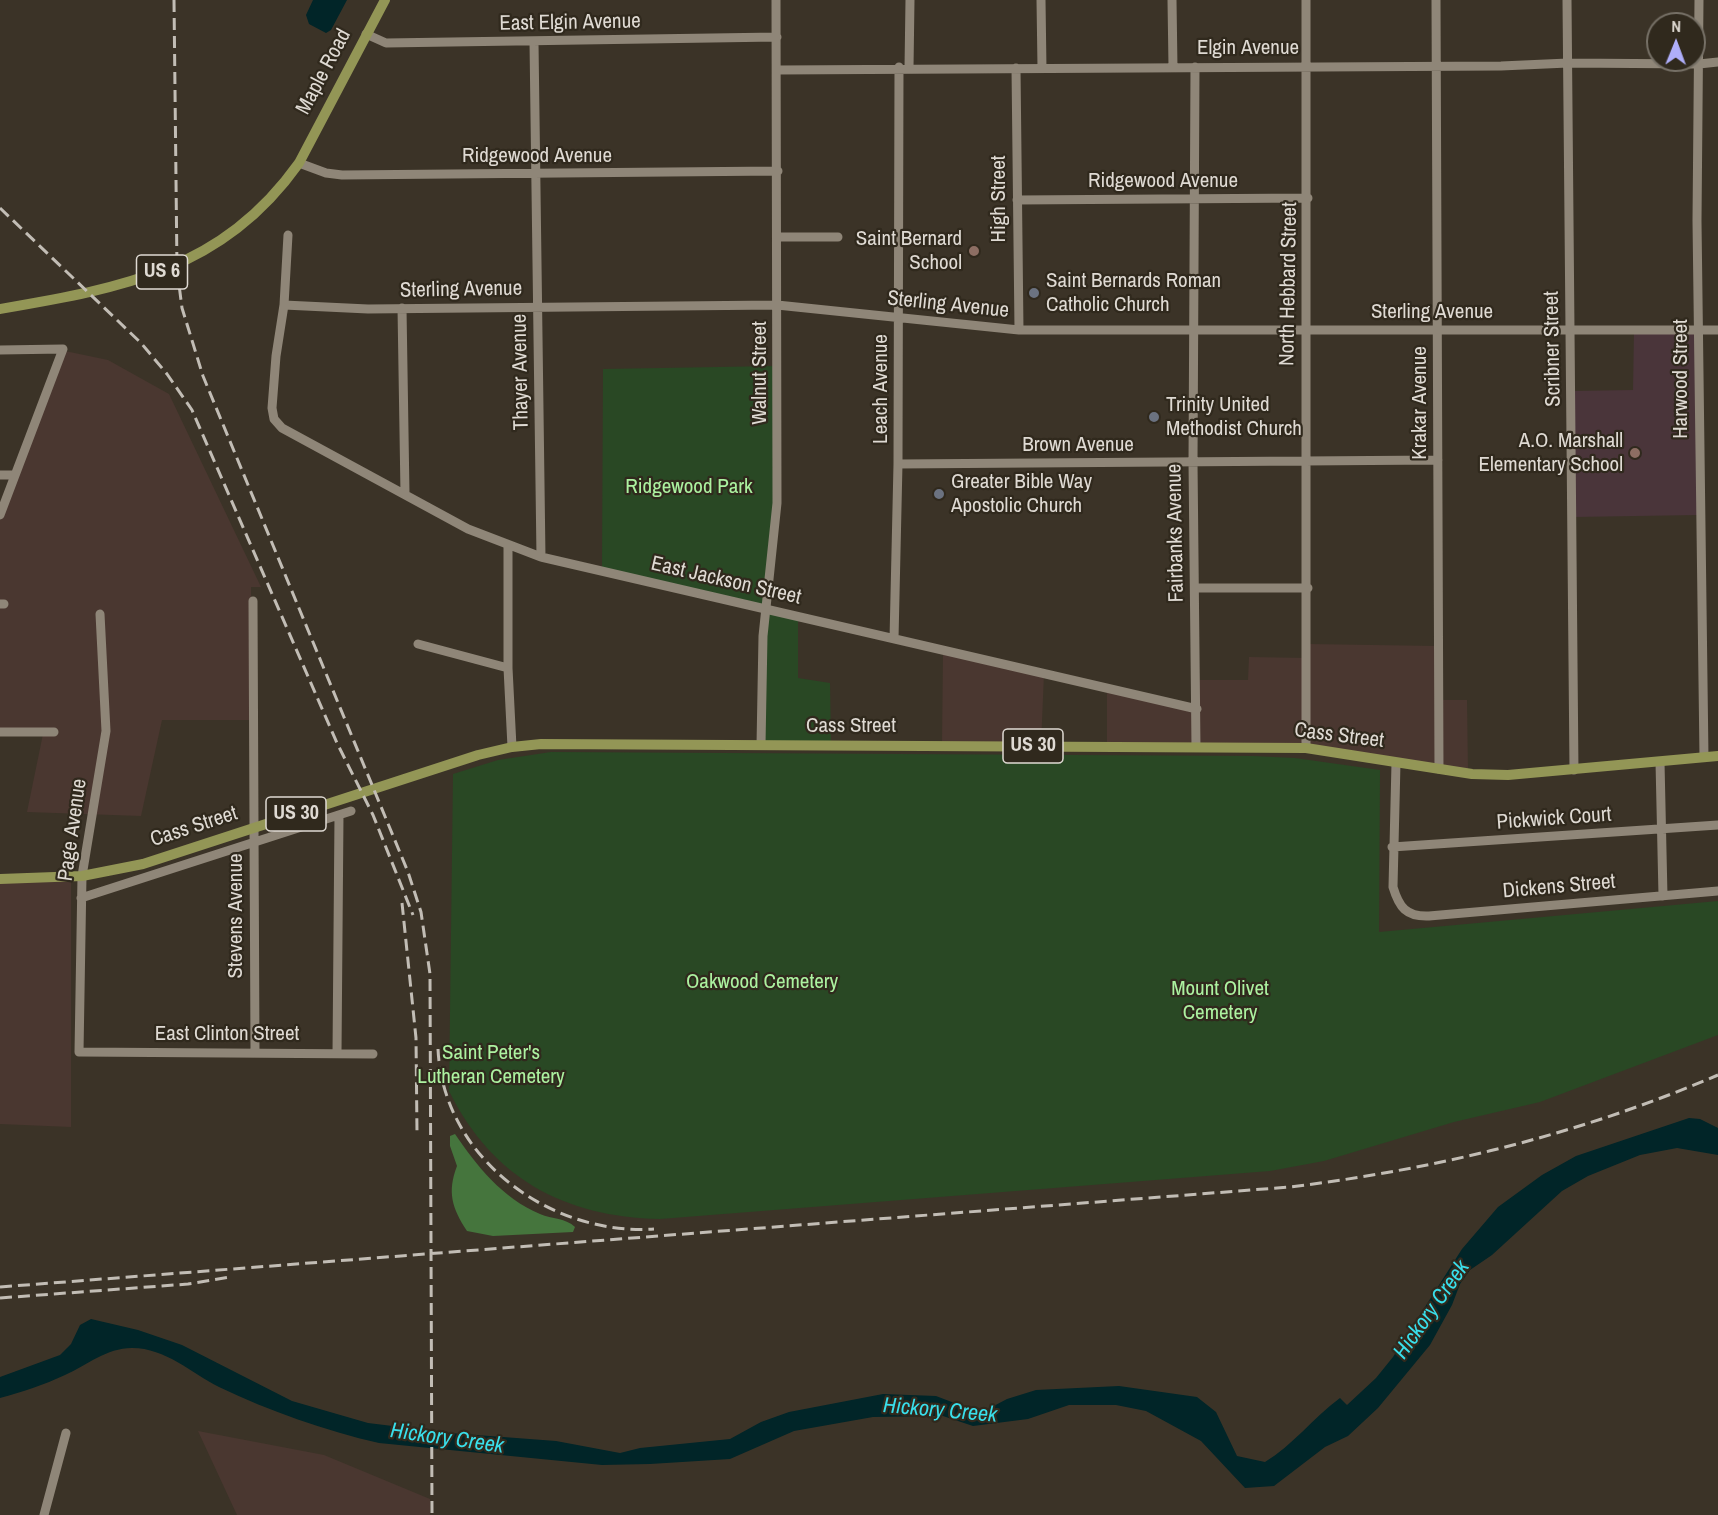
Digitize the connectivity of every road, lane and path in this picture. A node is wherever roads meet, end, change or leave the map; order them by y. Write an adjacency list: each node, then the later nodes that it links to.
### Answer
1 (385, 0): 9 (main road, Maple Road / US 6)
2 (776, 0): 10 (street, Walnut Street)
3 (909, 0): 19 (street)
4 (1041, 0): 21 (street)
5 (1172, 0): 15 (street)
6 (1306, 0): 16 (street, North Hebbard Street)
7 (1436, 0): 14 (street, Krakar Avenue)
8 (1568, 0): 12 (street, Scribner Street)
9 (366, 34): 11 (street, East Elgin Avenue); 24 (main road, Maple Road / US 6)
10 (777, 37): 11 (street, East Elgin Avenue); 22 (street, Walnut Street)
11 (534, 42): 26 (street, Thayer Avenue)
12 (1568, 63): 13 (street, Elgin Avenue); 14 (street, Elgin Avenue); 39 (street, Scribner Street)
13 (1646, 64)
14 (1437, 65): 16 (street, Elgin Avenue); 45 (street, Krakar Avenue)
15 (1173, 66): 18 (street, Elgin Avenue); 21 (street, Elgin Avenue)
16 (1306, 66): 18 (street, Elgin Avenue); 27 (street, North Hebbard Street)
17 (899, 67): 19 (street, Elgin Avenue); 22 (street, Elgin Avenue); 38 (street, Leach Avenue)
18 (1195, 67): 29 (street, Fairbanks Avenue)
19 (909, 68): 20 (street, Elgin Avenue)
20 (1016, 68): 21 (street, Elgin Avenue); 28 (street, High Street)
21 (1042, 68)
22 (778, 70): 25 (street, Walnut Street)
23 (1699, 72): 42 (street, Harwood Street)
24 (299, 162): 26 (street, Ridgewood Avenue); 37 (main road, US 6)
25 (778, 171): 26 (street, Ridgewood Avenue); 31 (street, Walnut Street)
26 (537, 174): 35 (street, Thayer Avenue)
27 (1308, 198): 29 (street, Ridgewood Avenue); 44 (street, North Hebbard Street)
28 (1017, 200): 29 (street, Ridgewood Avenue); 40 (street, High Street)
29 (1194, 200): 41 (street, Fairbanks Avenue)
30 (288, 235): 33 (street)
31 (777, 237): 32 (street); 34 (street, Walnut Street)
32 (838, 237)
33 (284, 305): 36 (street, Sterling Avenue); 53 (street, East Jackson Street)
34 (777, 305): 35 (street, Sterling Avenue); 38 (street, Sterling Avenue); 60 (street, Walnut Street)
35 (539, 307): 36 (street, Sterling Avenue); 56 (street, Thayer Avenue)
36 (402, 308): 53 (street)
37 (0, 309)
38 (899, 319): 40 (street, Sterling Avenue); 50 (street, Leach Avenue)
39 (1571, 329): 42 (street, Sterling Avenue); 45 (street, Sterling Avenue); 77 (street, Scribner Street)
40 (1019, 330): 41 (street, Sterling Avenue)
41 (1194, 330): 44 (street, Sterling Avenue); 48 (street, Fairbanks Avenue)
42 (1699, 330): 43 (street, Sterling Avenue); 73 (street, Harwood Street)
43 (1718, 330)
44 (1306, 331): 45 (street, Sterling Avenue); 49 (street, North Hebbard Street)
45 (1438, 331): 47 (street, Krakar Avenue)
46 (0, 350): 52 (street)
47 (1438, 460): 49 (street, Brown Avenue); 76 (street, Krakar Avenue)
48 (1193, 462): 49 (street, Brown Avenue); 50 (street, Brown Avenue); 57 (street, Fairbanks Avenue)
49 (1307, 462): 58 (street, North Hebbard Street)
50 (898, 464): 62 (street, Leach Avenue)
51 (0, 475): 52 (street)
52 (15, 475): 54 (street)
53 (405, 494): 55 (street, East Jackson Street)
54 (0, 515)
55 (508, 546): 56 (street, East Jackson Street); 64 (street)
56 (542, 557): 60 (street, East Jackson Street)
57 (1195, 588): 58 (street); 65 (street, Fairbanks Avenue)
58 (1308, 588): 71 (street, North Hebbard Street)
59 (253, 601): 82 (street, Stevens Avenue)
60 (767, 609): 62 (street, East Jackson Street); 68 (street, Walnut Street)
61 (100, 614): 84 (street, Page Avenue)
62 (894, 639): 65 (street, East Jackson Street)
63 (418, 644): 64 (street)
64 (508, 668): 69 (street)
65 (1197, 710): 70 (street, Fairbanks Avenue)
66 (0, 732): 67 (street)
67 (54, 732)
68 (761, 745): 69 (main road, Cass Street / US 30); 70 (main road, Cass Street / US 30)
69 (512, 747): 84 (main road, Cass Street / US 30)
70 (1196, 747): 71 (main road, Cass Street / US 30)
71 (1306, 748): 75 (main road, Cass Street / US 30)
72 (1718, 756): 73 (main road, Cass Street / US 30)
73 (1704, 757): 74 (main road, Cass Street / US 30)
74 (1660, 762): 77 (main road, Cass Street / US 30); 81 (street)
75 (1396, 763): 76 (main road, Cass Street / US 30); 83 (street)
76 (1439, 769): 77 (main road, Cass Street / US 30)
77 (1574, 770)
78 (351, 811): 79 (street)
79 (339, 815): 82 (street); 91 (street)
80 (1718, 825): 81 (street, Pickwick Court)
81 (1660, 830): 83 (street, Pickwick Court); 87 (street)
82 (254, 842): 88 (street); 90 (street, Stevens Avenue)
83 (1392, 847): 87 (street, Dickens Street)
84 (86, 876): 85 (main road, Cass Street / US 30); 88 (street, Page Avenue)
85 (0, 879)
86 (1718, 891): 87 (street, Dickens Street)
87 (1663, 896)
88 (81, 898): 89 (street, Page Avenue)
89 (80, 1052): 90 (street, East Clinton Street)
90 (255, 1052): 91 (street, East Clinton Street)
91 (337, 1053): 92 (street, East Clinton Street)
92 (373, 1054)
93 (66, 1433): 94 (street)
94 (44, 1515)

